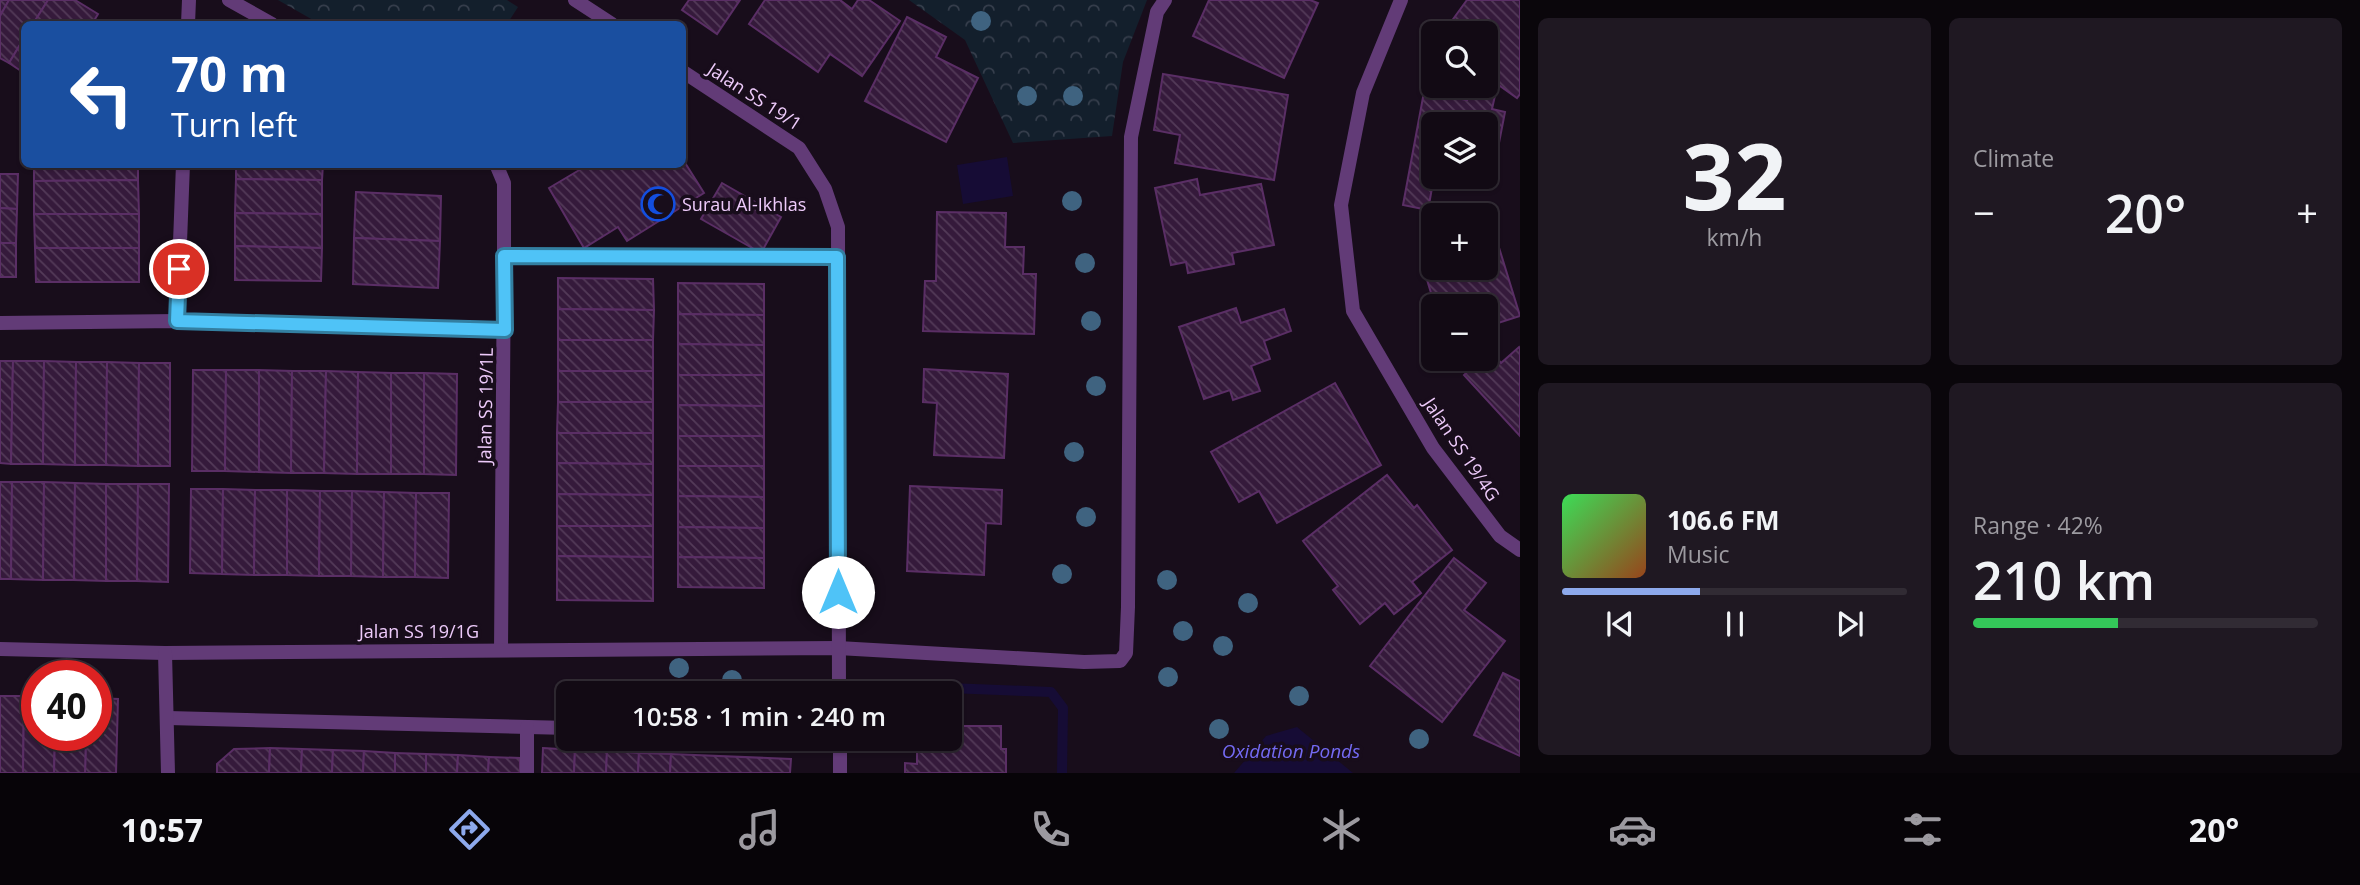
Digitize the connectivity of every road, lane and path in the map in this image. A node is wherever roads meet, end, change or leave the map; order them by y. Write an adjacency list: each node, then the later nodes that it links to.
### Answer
1 (189, 0): 6 (street)
2 (229, 0): 7 (street)
3 (575, 0): 8 (street)
4 (1165, 0): 18 (street, Jalan SS 19/1G)
5 (1401, 0): 17 (street, Jalan SS 19/4G)
6 (188, 21)
7 (267, 21)
8 (607, 21)
9 (686, 74): 13 (street, Jalan SS 19/1)
10 (183, 168): 14 (street)
11 (498, 168): 12 (street, Jalan SS 19/1L)
12 (504, 256): 13 (street); 16 (street, Jalan SS 19/1L)
13 (837, 257): 18 (street, Jalan SS 19/1)
14 (177, 321): 15 (street); 16 (street)
15 (0, 323)
16 (505, 330): 20 (street, Jalan SS 19/1L)
17 (1520, 550)
18 (838, 648): 20 (street, Jalan SS 19/1G); 22 (street, Jalan SS 19/1)
19 (0, 649): 21 (street, Jalan SS 19/1G)
20 (501, 650): 21 (street, Jalan SS 19/1G)
21 (165, 653): 23 (street)
22 (839, 681)
23 (168, 718): 24 (street); 27 (street)
24 (527, 727): 25 (street); 28 (street)
25 (556, 728)
26 (840, 751): 29 (street)
27 (168, 773)
28 (527, 773)
29 (840, 773)

